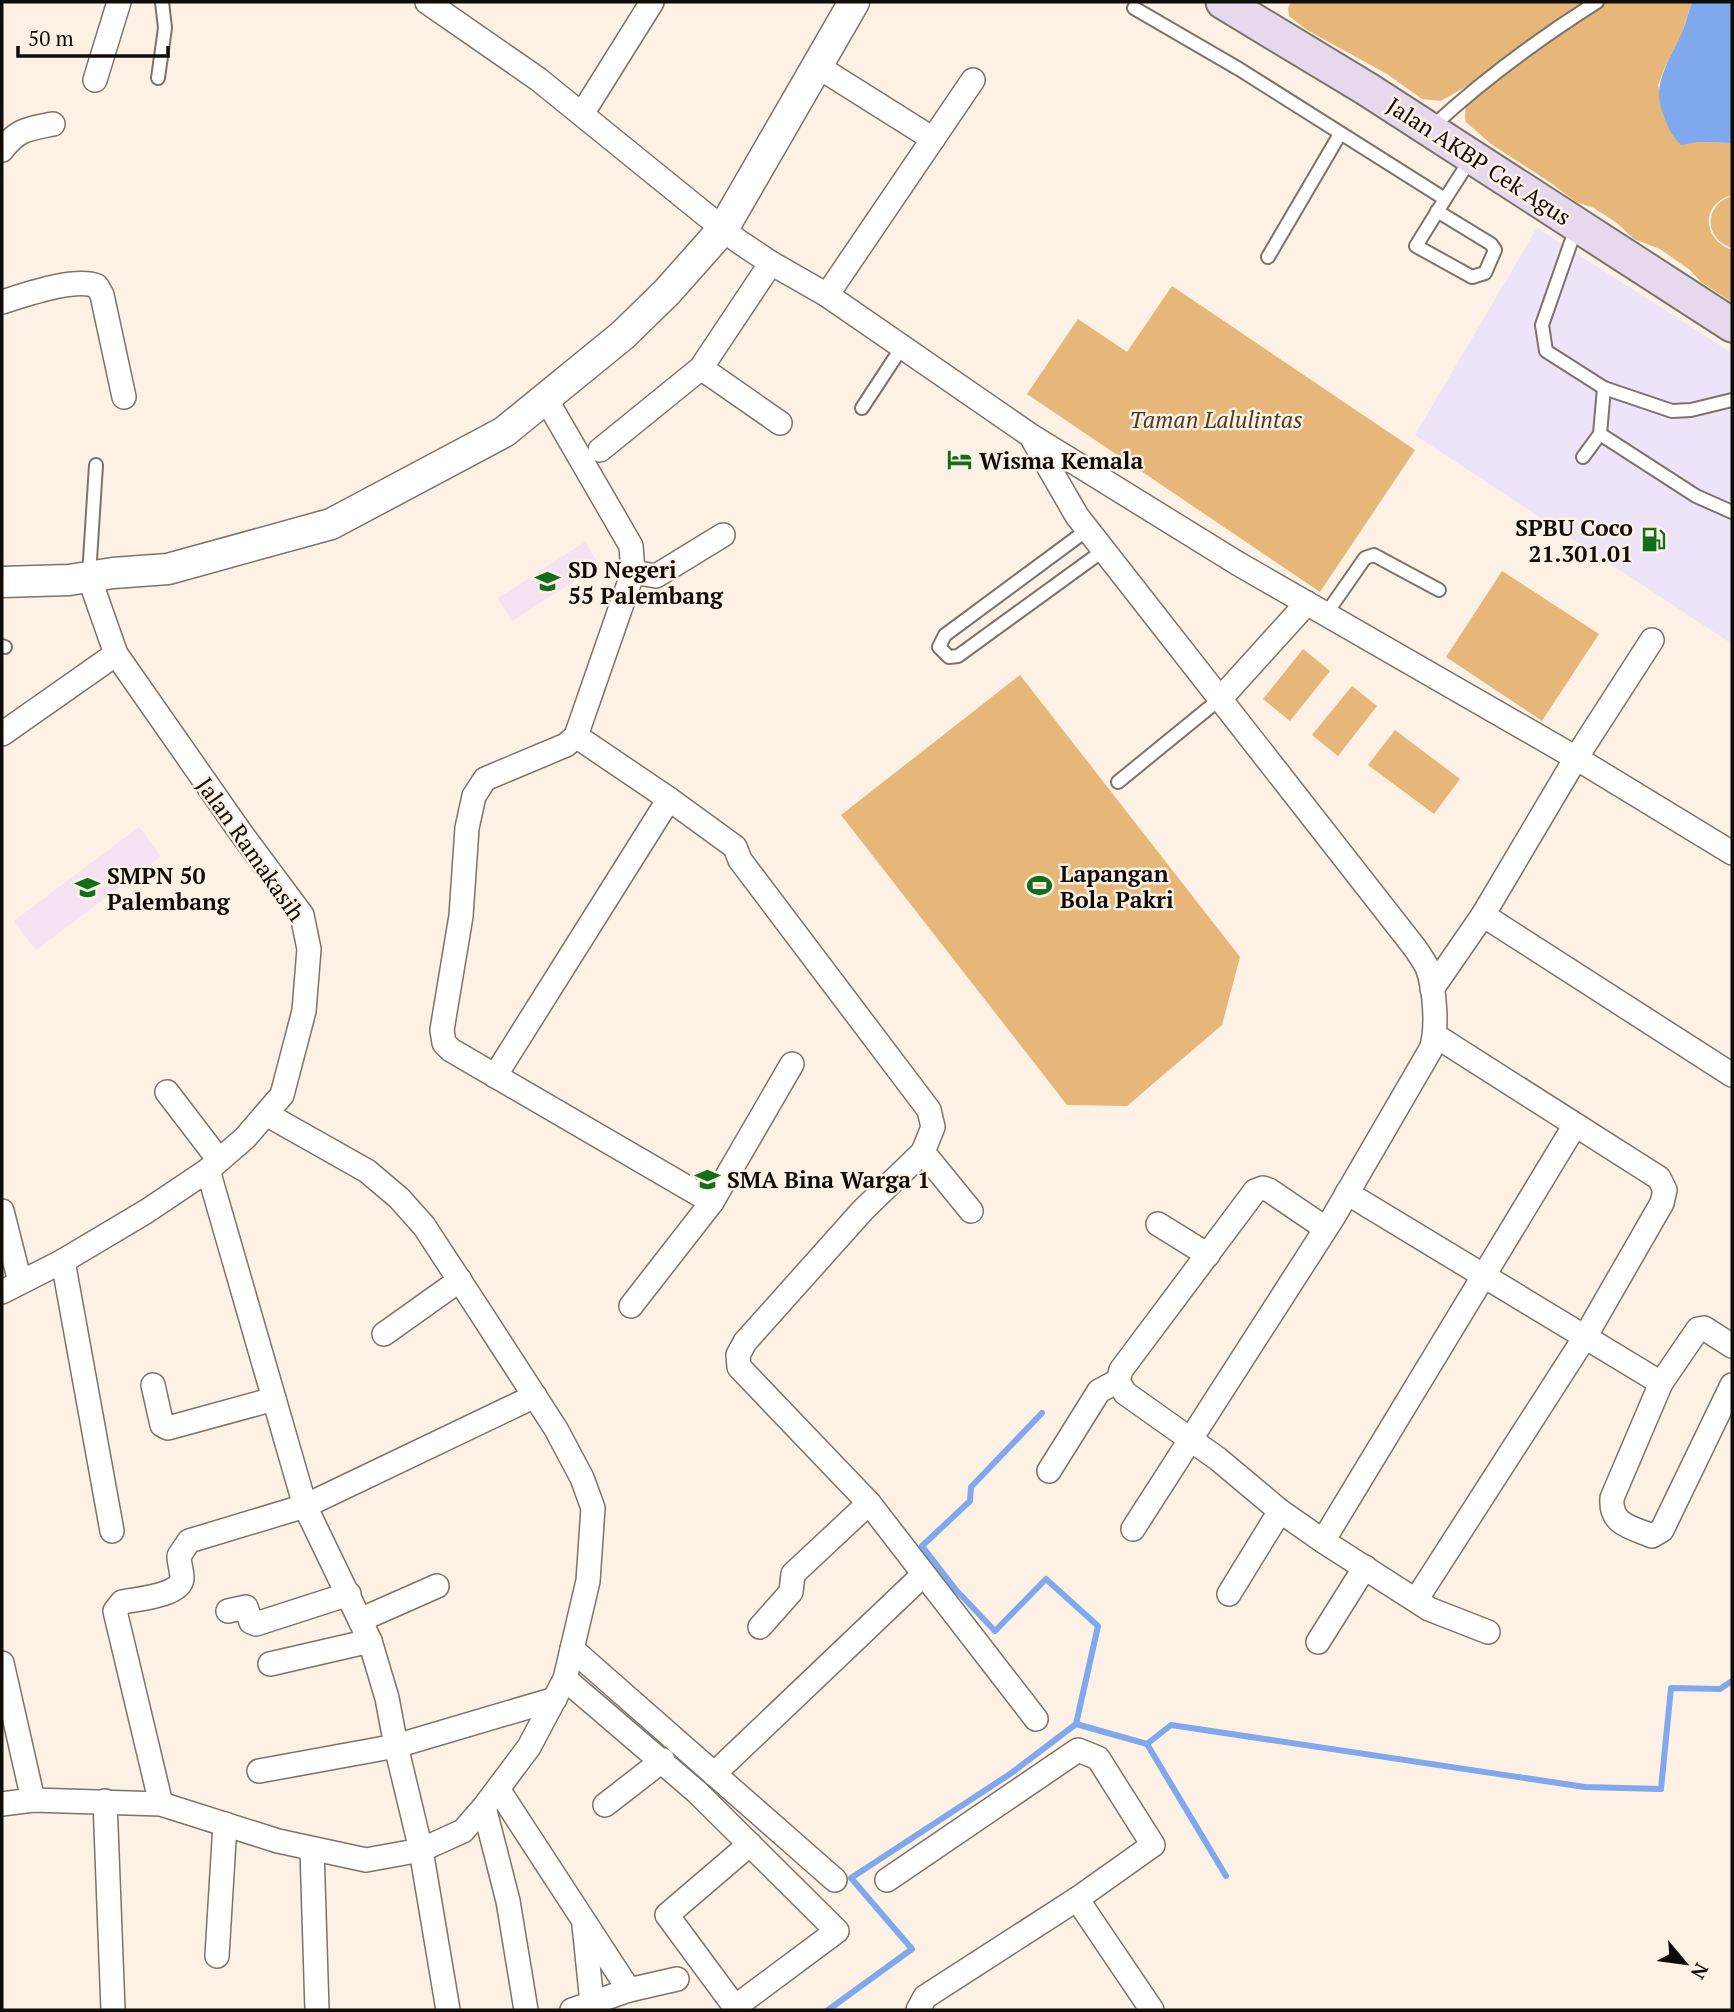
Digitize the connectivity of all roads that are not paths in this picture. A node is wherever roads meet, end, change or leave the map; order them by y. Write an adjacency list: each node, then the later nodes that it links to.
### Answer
1 (119, 2): 11 (street)
2 (162, 2): 10 (lane)
3 (427, 2): 13 (street)
4 (652, 2): 13 (street)
5 (854, 2): 9 (street)
6 (1223, 2): 15 (main road, Jalan AKBP Cek Agus)
7 (1597, 2): 15 (lane)
8 (1135, 8): 16 (lane)
9 (817, 66): 17 (street); 23 (street)
10 (158, 78)
11 (94, 80)
12 (973, 80): 17 (street)
13 (582, 114): 23 (street)
14 (53, 124): 18 (street)
15 (1429, 130): 19 (main road, Jalan AKBP Cek Agus)
16 (1340, 134): 20 (lane); 24 (lane)
17 (933, 139): 26 (street)
18 (2, 150)
19 (1472, 157): 20 (lane); 22 (main road, Jalan AKBP Cek Agus)
20 (1445, 199): 21 (lane)
21 (1437, 211): 21 (lane)
22 (1577, 225): 28 (main road, Jalan AKBP Cek Agus); 31 (lane)
23 (723, 229): 25 (street); 33 (street)
24 (1268, 257)
25 (771, 263): 26 (street); 30 (street)
26 (827, 295): 29 (street)
27 (2, 302): 32 (street)
28 (1732, 326)
29 (902, 347): 35 (lane); 38 (street)
30 (701, 368): 36 (street); 39 (street)
31 (1604, 388): 34 (lane); 37 (lane)
32 (124, 397)
33 (546, 399): 46 (street); 47 (street)
34 (1732, 400)
35 (862, 408)
36 (780, 423)
37 (1600, 434): 40 (lane); 42 (lane)
38 (1030, 435): 43 (street); 50 (street)
39 (600, 450)
40 (1583, 457)
41 (96, 464): 47 (lane)
42 (1732, 512)
43 (1087, 530): 45 (street); 45 (lane)
44 (723, 535): 46 (street)
45 (1104, 550): 53 (street)
46 (633, 572): 55 (street)
47 (89, 577): 48 (street); 52 (street, Jalan Ramakasih)
48 (2, 582)
49 (1439, 590): 50 (lane)
50 (1317, 609): 53 (street); 56 (street)
51 (1652, 640): 56 (street)
52 (116, 654): 54 (street); 67 (street, Jalan Ramakasih)
53 (1221, 698): 57 (lane); 61 (street)
54 (2, 734)
55 (576, 736): 58 (street); 65 (street)
56 (1576, 758): 59 (street); 60 (street)
57 (1118, 782)
58 (669, 799): 65 (street); 69 (street)
59 (1732, 853)
60 (1483, 915): 61 (street); 64 (street)
61 (1432, 989): 62 (street)
62 (1436, 1035): 68 (street); 71 (street)
63 (792, 1064): 72 (street)
64 (1732, 1075)
65 (495, 1076): 72 (street)
66 (167, 1092): 70 (street)
67 (266, 1114): 70 (street, Jalan Ramakasih); 80 (street)
68 (1575, 1125): 79 (street); 84 (street)
69 (923, 1152): 74 (street); 95 (street)
70 (213, 1165): 78 (street, Jalan Ramakasih); 91 (street)
71 (1347, 1193): 76 (street); 79 (street)
72 (712, 1202): 82 (street)
73 (2, 1211): 81 (street)
74 (971, 1211)
75 (1158, 1224): 77 (street)
76 (1325, 1228): 77 (street); 93 (street)
77 (1208, 1255): 86 (street)
78 (63, 1261): 81 (street, Jalan Ramakasih); 99 (street)
79 (1483, 1275): 84 (street); 100 (street)
80 (460, 1280): 83 (street); 90 (street)
81 (11, 1287)
82 (631, 1306)
83 (384, 1334)
84 (1585, 1337): 87 (street); 106 (street)
85 (1732, 1346): 87 (street)
86 (1118, 1381): 93 (street); 94 (street)
87 (1661, 1383): 92 (street)
88 (153, 1385): 91 (street)
89 (1732, 1385): 92 (street)
90 (535, 1396): 96 (street); 112 (street)
91 (274, 1399): 96 (street)
92 (1726, 1412)
93 (1191, 1441): 97 (street); 98 (street)
94 (1049, 1471)
95 (869, 1503): 102 (street); 108 (street)
96 (305, 1506): 104 (street); 125 (street)
97 (1280, 1511): 100 (street); 105 (street)
98 (1133, 1529)
99 (112, 1531)
100 (1323, 1541): 101 (street)
101 (1366, 1567): 106 (street); 111 (street)
102 (923, 1576): 116 (street); 120 (street)
103 (437, 1586): 109 (street)
104 (349, 1594): 107 (street); 109 (street)
105 (1229, 1594)
106 (1416, 1600): 110 (street)
107 (228, 1611)
108 (760, 1627)
109 (365, 1630): 114 (street); 117 (street)
110 (1488, 1632)
111 (1318, 1642)
112 (572, 1650): 115 (street); 120 (street)
113 (2, 1663): 122 (street)
114 (270, 1664)
115 (560, 1689): 117 (street); 118 (street); 121 (street)
116 (1036, 1719)
117 (396, 1746): 119 (street); 130 (street)
118 (663, 1760): 126 (street); 128 (street)
119 (260, 1772)
120 (714, 1774): 131 (street)
121 (491, 1798): 130 (street); 134 (street); 142 (street)
122 (33, 1800): 123 (street); 124 (street)
123 (105, 1801): 125 (street); 139 (street)
124 (2, 1804)
125 (161, 1804): 127 (street)
126 (605, 1805)
127 (225, 1824): 129 (street); 135 (street)
128 (750, 1844): 128 (street)
129 (312, 1850): 130 (street); 140 (street)
130 (421, 1850): 141 (street)
131 (835, 1880)
132 (887, 1880): 133 (street)
133 (1077, 1899): 143 (street); 144 (street)
134 (583, 1919): 137 (street); 138 (street)
135 (217, 1956)
136 (677, 1979): 137 (street)
137 (629, 1990): 138 (street)
138 (582, 2007)
139 (113, 2010)
140 (317, 2010)
141 (448, 2010)
142 (526, 2010)
143 (918, 2010)
144 (1152, 2010)

